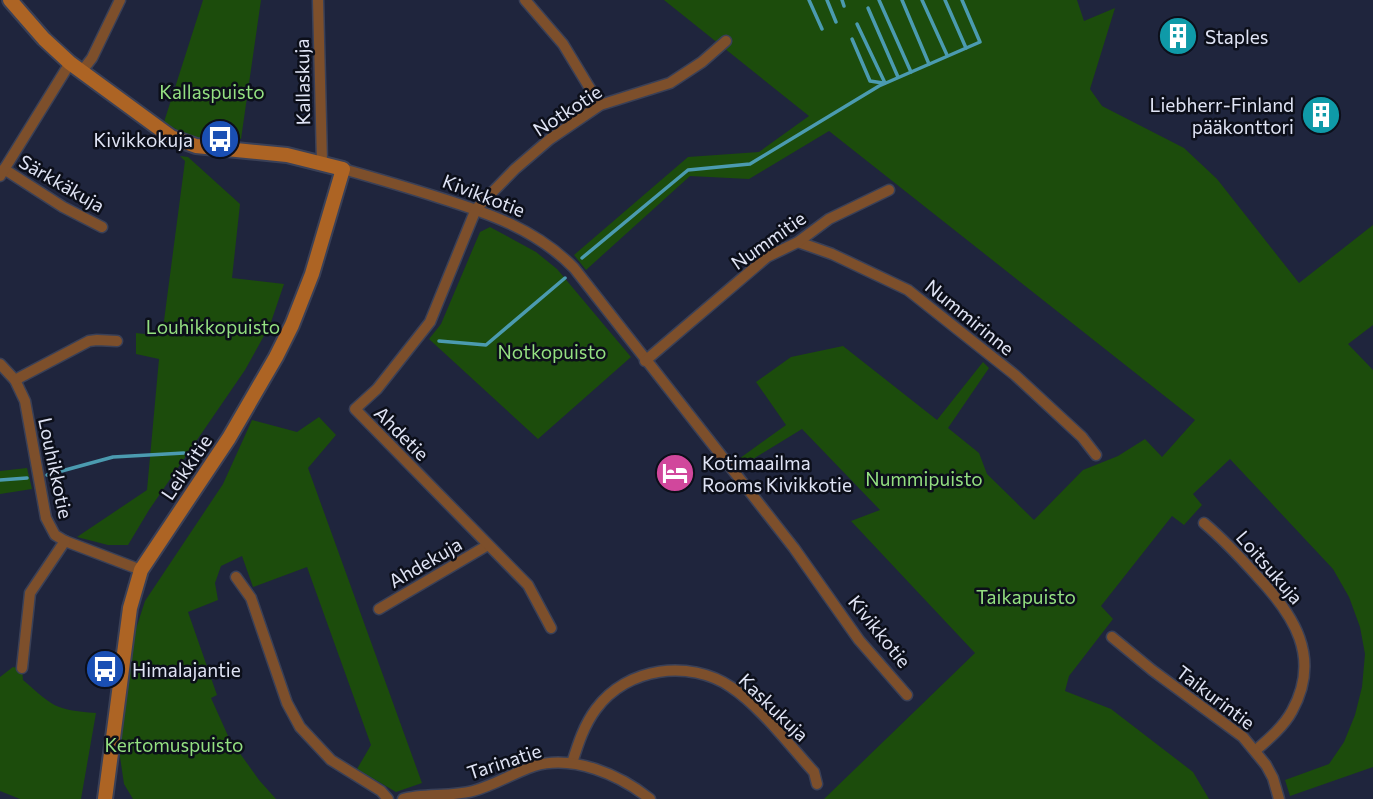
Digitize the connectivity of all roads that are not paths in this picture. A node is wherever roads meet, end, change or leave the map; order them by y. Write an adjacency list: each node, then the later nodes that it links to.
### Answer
1 (10, 0): 6 (street, Kivikkotie)
2 (120, 0): 6 (street)
3 (318, 0): 8 (street, Kallaskuja)
4 (525, 0): 7 (street)
5 (726, 41): 7 (street, Notkotie)
6 (76, 67): 8 (street, Kivikkotie); 10 (street)
7 (600, 105): 12 (street, Notkotie)
8 (322, 162): 9 (street, Kivikkotie)
9 (343, 169): 12 (street, Kivikkotie); 23 (street, Leikkitie)
10 (2, 172): 13 (street, Särkkäkuja)
11 (889, 190): 14 (street, Nummitie)
12 (476, 209): 16 (street, Kivikkotie); 22 (street, Ahdetie)
13 (102, 227)
14 (798, 242): 16 (street, Nummitie); 19 (street, Nummirinne)
15 (117, 341): 18 (street)
16 (645, 361): 29 (street, Kivikkotie)
17 (0, 364): 18 (street, Louhikkotie)
18 (15, 380): 21 (street, Louhikkotie)
19 (1096, 455)
20 (1204, 523): 30 (street, Loitsukuja)
21 (65, 541): 23 (street, Louhikkotie); 28 (street)
22 (488, 545): 25 (street, Ahdekuja); 26 (street, Ahdetie)
23 (141, 570): 33 (street, Leikkitie)
24 (236, 577): 34 (street)
25 (379, 609)
26 (551, 628)
27 (1112, 637): 30 (street, Taikurintie)
28 (22, 668)
29 (908, 695)
30 (1256, 750): 37 (street, Taikurintie)
31 (572, 763): 32 (street, Kaskukuja); 35 (street, Tarinatie); 36 (street, Tarinatie)
32 (817, 783)
33 (105, 799)
34 (388, 799)
35 (403, 799)
36 (650, 799)
37 (1279, 799)

